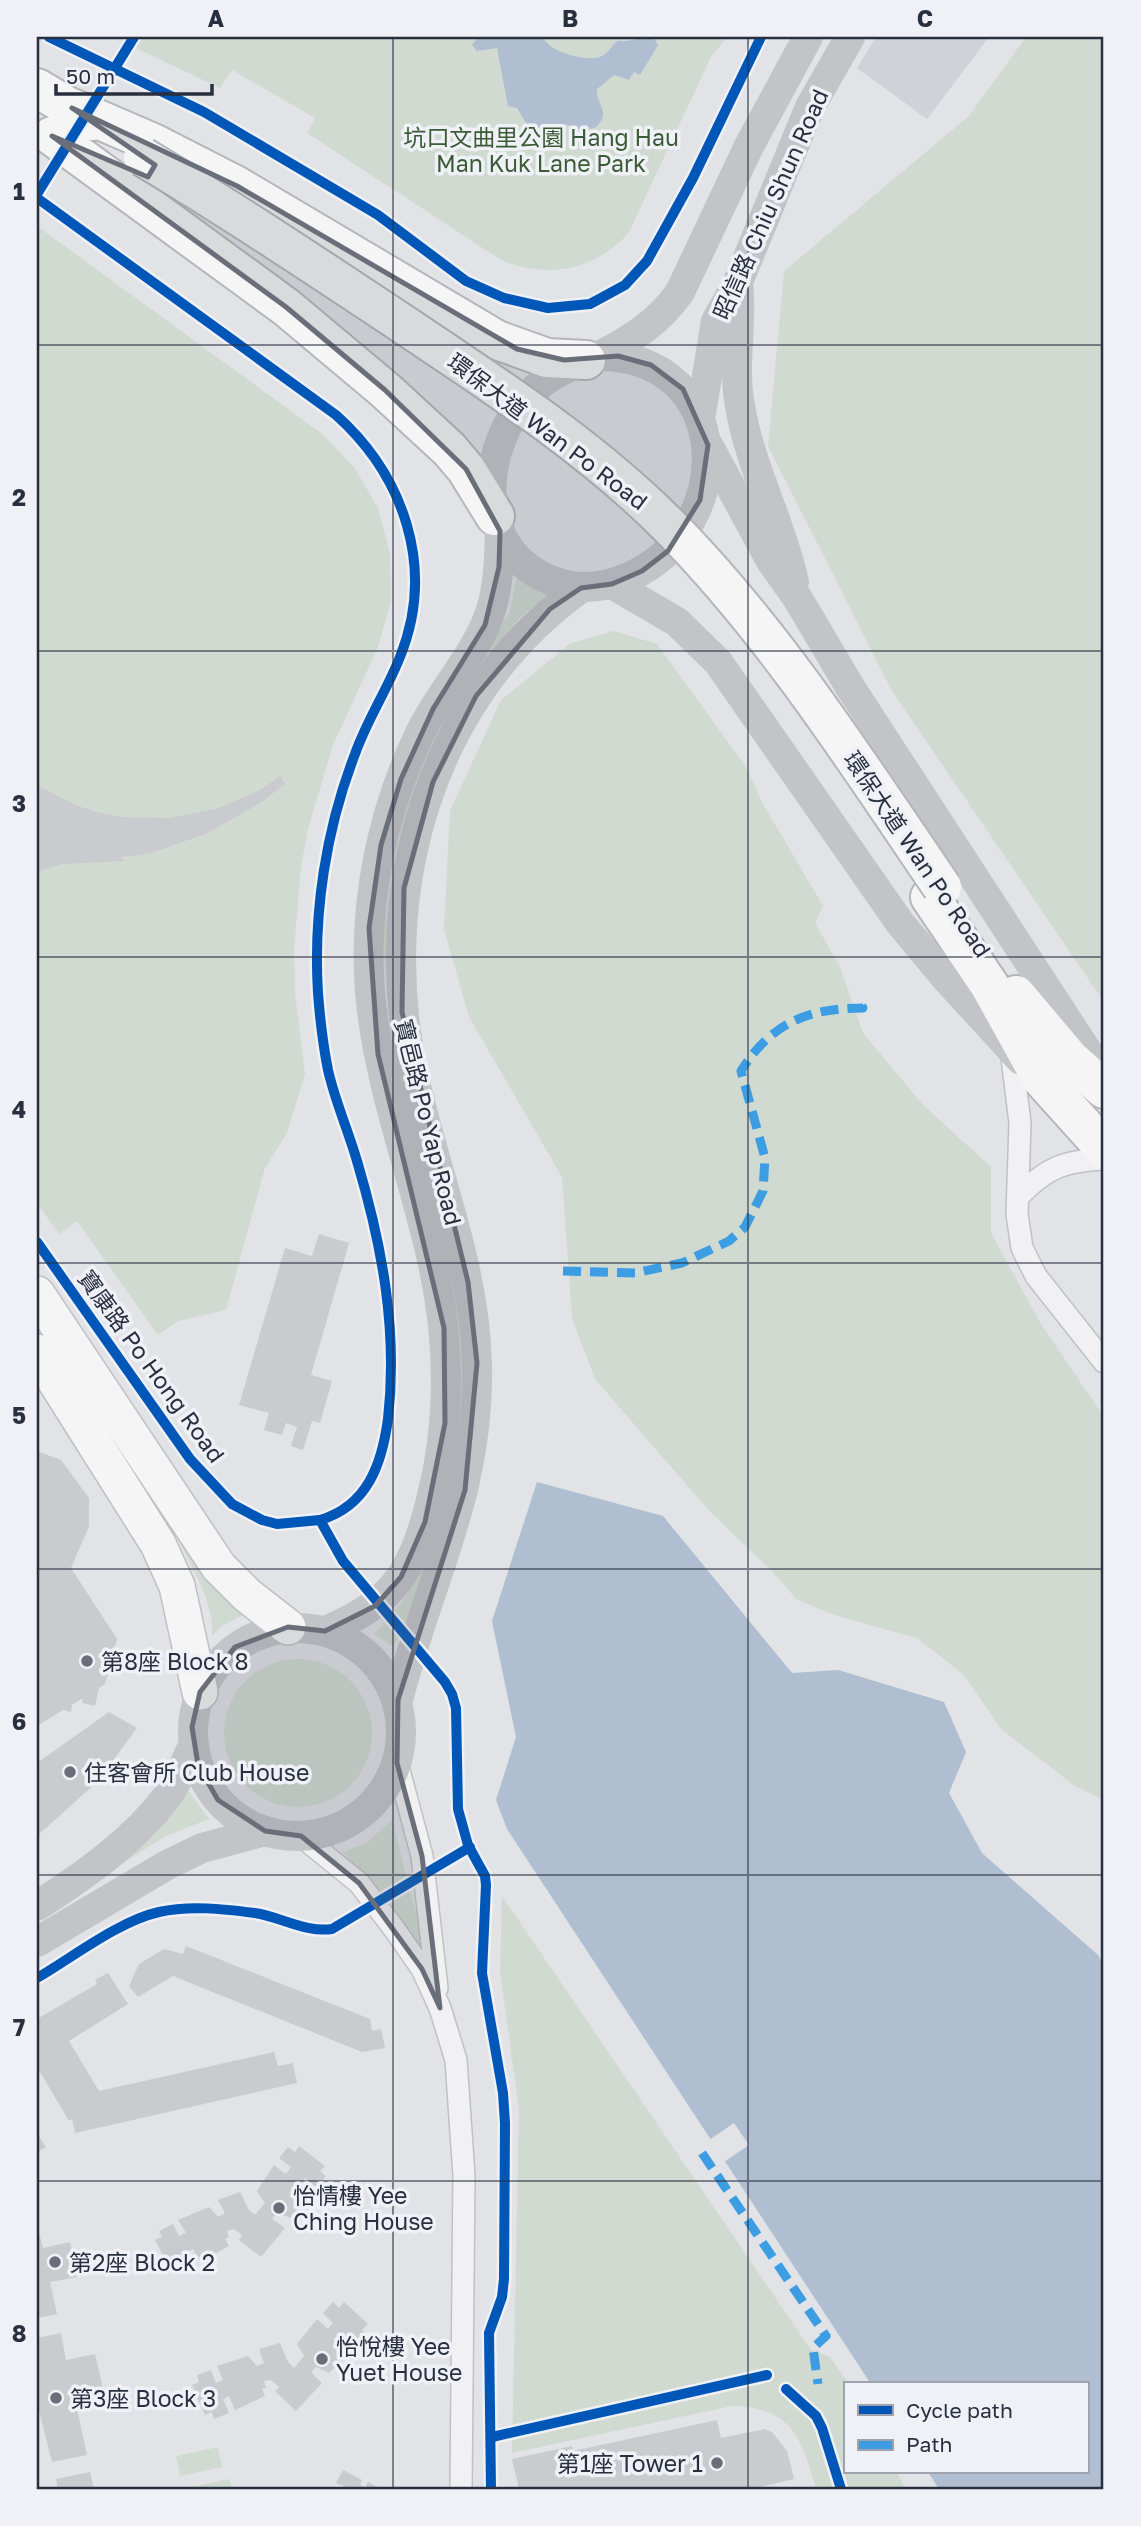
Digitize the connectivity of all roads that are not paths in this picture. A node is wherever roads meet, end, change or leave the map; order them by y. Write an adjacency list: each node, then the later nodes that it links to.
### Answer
1 (808, 37): 6 (main road, 昭信路 Chiu Shun Road)
2 (850, 37): 5 (main road, 昭信路 Chiu Shun Road)
3 (37, 88): 4 (highway, 環保大道 Wan Po Road)
4 (54, 124): 6 (highway); 8 (highway); 12 (highway, 環保大道 Wan Po Road)
5 (738, 282): 7 (main road, 昭信路 Chiu Shun Road); 11 (main road)
6 (593, 358): 7 (main road); 8 (main road)
7 (704, 432): 9 (main road); 11 (main road, 環保大道 Wan Po Road)
8 (497, 523): 10 (main road); 24 (main road, 寶邑路 Po Yap Road)
9 (612, 584): 10 (main road); 13 (main road, 環保大道 Wan Po Road)
10 (580, 588): 26 (main road, 寶邑路 Po Yap Road)
11 (798, 599): 14 (main road, 環保大道 Wan Po Road)
12 (936, 892): 15 (highway, 環保大道 Wan Po Road); 16 (highway, 環保大道 Wan Po Road)
13 (1010, 1050): 15 (main road, 環保大道 Wan Po Road); 19 (street)
14 (1104, 1077)
15 (1041, 1078): 17 (highway, 環保大道 Wan Po Road)
16 (1104, 1088)
17 (1104, 1148)
18 (1104, 1159): 19 (street)
19 (1018, 1197): 22 (street)
20 (37, 1294): 23 (main road)
21 (37, 1352): 25 (main road)
22 (1101, 1354)
23 (288, 1627): 24 (main road, 寶邑路 Po Yap Road); 25 (main road, 寶邑路 Po Yap Road)
24 (325, 1631): 26 (main road, 寶邑路 Po Yap Road)
25 (200, 1692): 27 (main road, 寶邑路 Po Yap Road)
26 (398, 1700): 28 (main road, 寶邑路 Po Yap Road)
27 (193, 1746): 29 (main road, 寶邑路 Po Yap Road); 31 (main road, 寶邑路 Po Yap Road)
28 (397, 1763): 30 (main road, 寶邑路 Po Yap Road); 33 (street)
29 (265, 1831): 30 (main road, 寶邑路 Po Yap Road); 32 (main road, 寶邑路 Po Yap Road)
30 (301, 1836): 33 (street)
31 (37, 1906)
32 (37, 1942)
33 (440, 2008): 34 (street)
34 (461, 2489)

